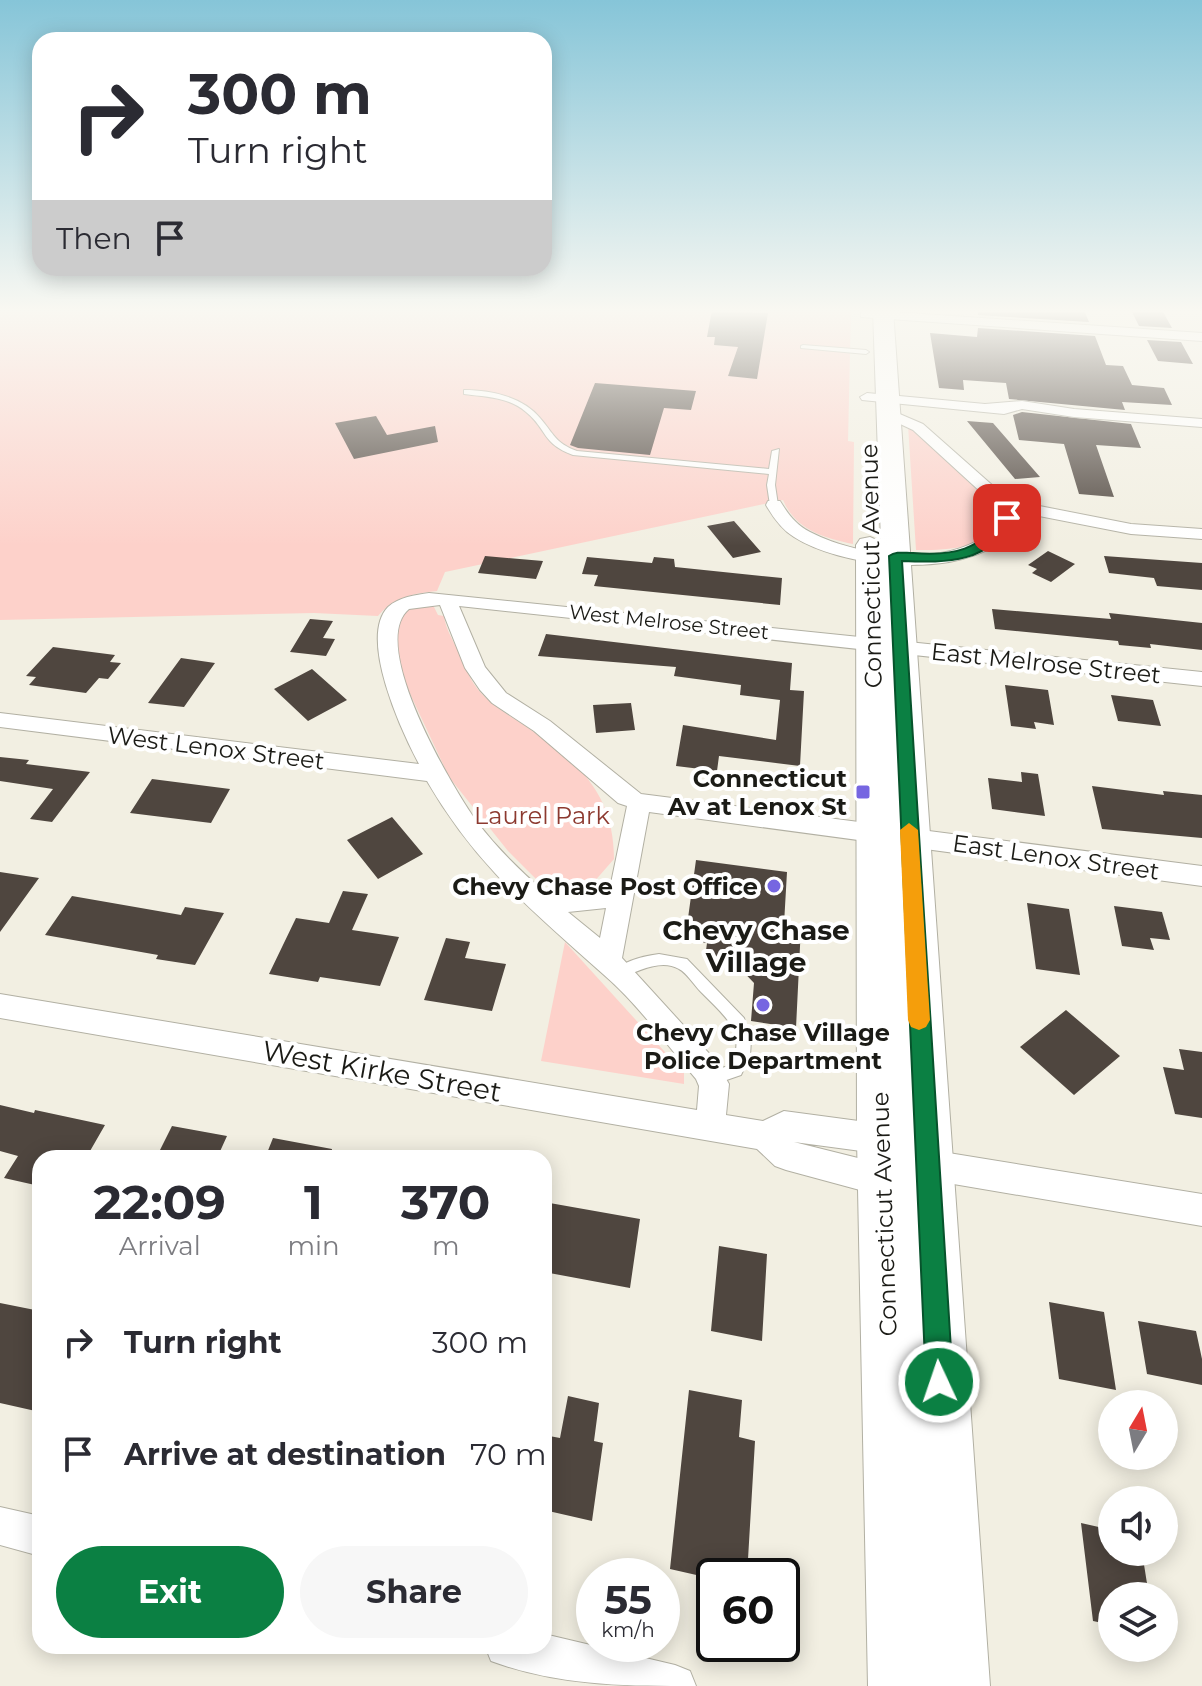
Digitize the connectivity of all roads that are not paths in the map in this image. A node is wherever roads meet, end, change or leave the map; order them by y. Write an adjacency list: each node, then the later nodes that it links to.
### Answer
1 (877, 389): 4 (main road, Connecticut Avenue)
2 (880, 389): 4 (main road, Connecticut Avenue)
3 (467, 392): 7 (lane)
4 (881, 403): 5 (street); 8 (street); 11 (main road, Connecticut Avenue)
5 (1202, 423)
6 (776, 451): 7 (lane)
7 (773, 472): 9 (lane)
8 (1004, 504): 10 (street); 11 (street)
9 (774, 505): 11 (street)
10 (1202, 534)
11 (884, 555): 13 (main road, Connecticut Avenue)
12 (447, 599): 13 (street, West Melrose Street); 16 (street, West Melrose Street); 17 (street)
13 (887, 646): 14 (street, East Melrose Street); 18 (main road, Connecticut Avenue)
14 (1202, 679)
15 (0, 720): 16 (street, West Lenox Street)
16 (432, 774): 21 (street, West Melrose Street)
17 (639, 802): 18 (street); 20 (street)
18 (892, 835): 19 (street, East Lenox Street); 26 (main road, Connecticut Avenue)
19 (1202, 876)
20 (618, 897): 21 (street); 22 (street)
21 (541, 904): 22 (street, West Melrose Street)
22 (614, 968): 24 (street, West Melrose Street); 24 (lane)
23 (0, 1006): 25 (street, West Kirke Street)
24 (712, 1078): 25 (street)
25 (710, 1126): 26 (street, West Kirke Street)
26 (897, 1161): 27 (street, West Kirke Street); 32 (main road, Connecticut Avenue); 33 (main road, Connecticut Avenue)
27 (1202, 1210)
28 (0, 1526): 29 (street)
29 (32, 1534)
30 (540, 1654): 31 (street)
31 (675, 1686)
32 (902, 1686)
33 (956, 1686)

